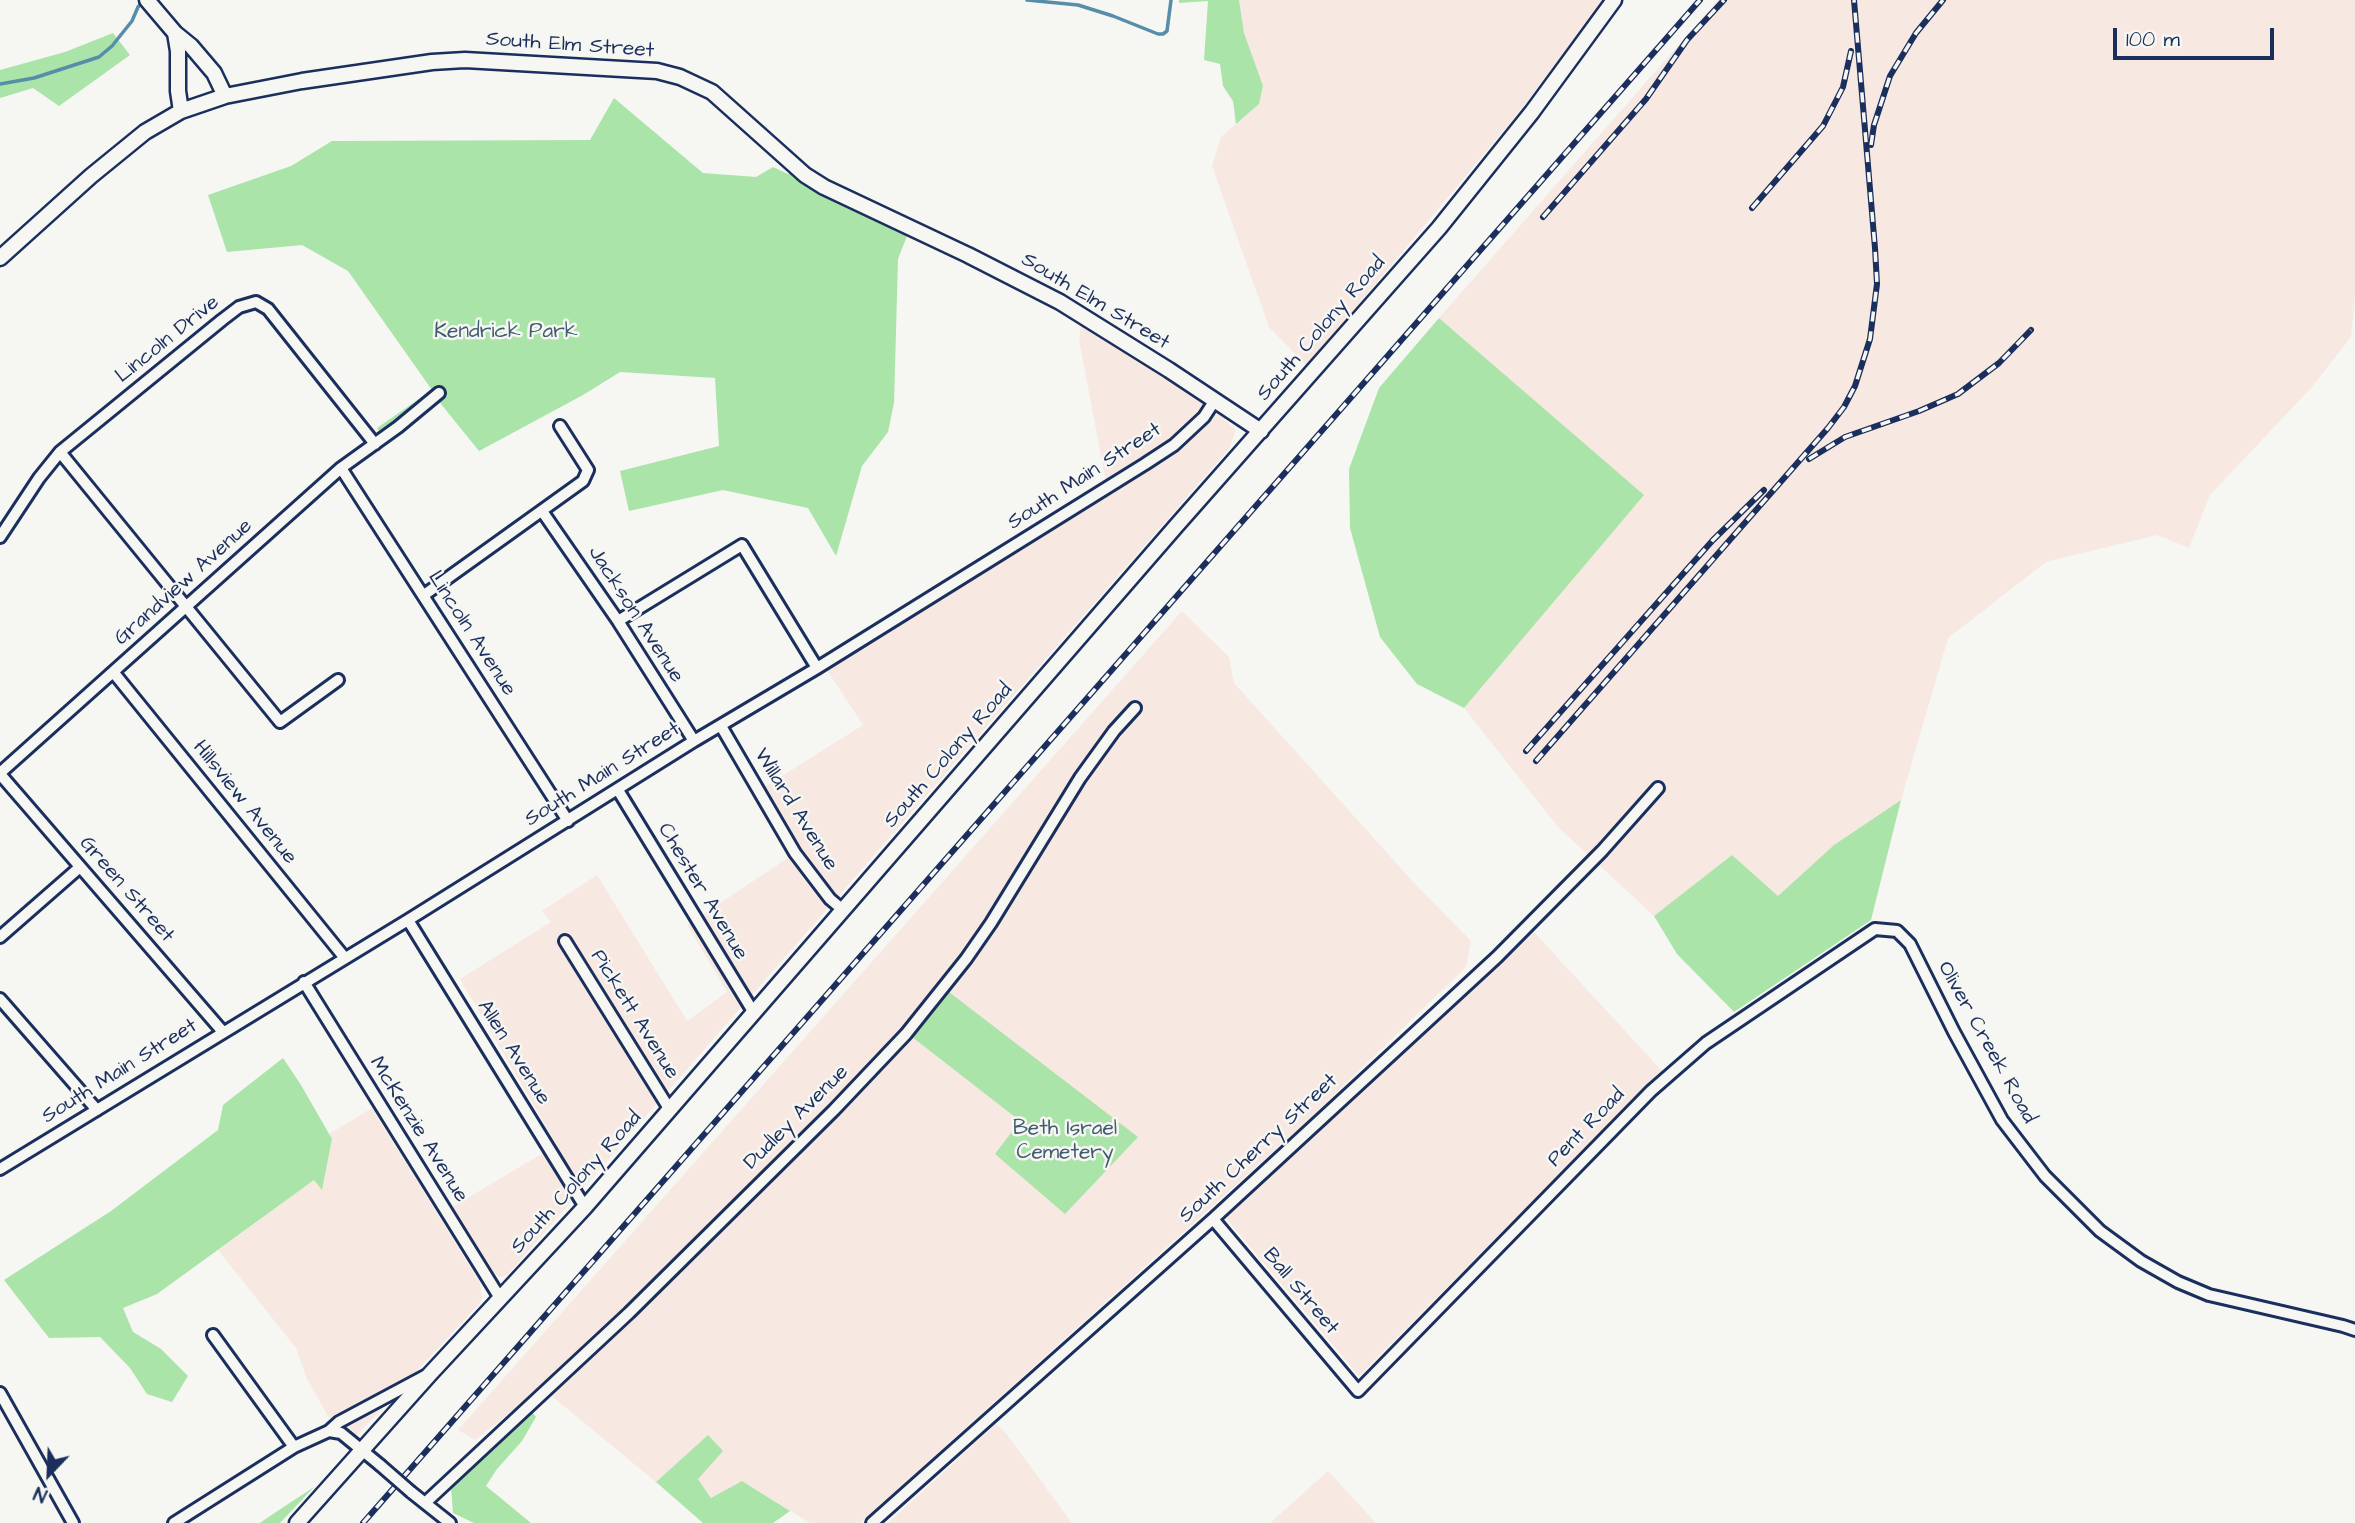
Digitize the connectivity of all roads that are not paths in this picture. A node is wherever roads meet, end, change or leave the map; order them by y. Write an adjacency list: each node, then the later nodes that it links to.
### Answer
1 (1614, 0): 10 (main road, South Colony Road)
2 (151, 5): 3 (main road)
3 (174, 33): 4 (main road); 5 (main road)
4 (225, 96): 5 (main road, South Elm Street); 8 (main road, South Elm Street)
5 (181, 111): 6 (main road, South Elm Street)
6 (0, 258)
7 (439, 393): 11 (street, Grandview Avenue)
8 (1215, 401): 10 (main road, South Elm Street); 19 (street, South Main Street)
9 (560, 426): 14 (street)
10 (1261, 431): 30 (main road, South Colony Road)
11 (375, 444): 12 (street, Lincoln Drive); 13 (street, Grandview Avenue)
12 (60, 452): 15 (street); 17 (street)
13 (341, 468): 16 (street, Lincoln Avenue); 17 (street, Grandview Avenue)
14 (542, 511): 16 (street); 18 (street, Jackson Avenue)
15 (0, 537)
16 (424, 595): 28 (street, Lincoln Avenue)
17 (187, 606): 20 (street, Grandview Avenue); 21 (street)
18 (618, 621): 19 (street); 24 (street, Jackson Avenue)
19 (817, 668): 23 (street, South Main Street)
20 (114, 673): 25 (street, Grandview Avenue); 35 (street, Hillsview Avenue)
21 (338, 680)
22 (1135, 708): 54 (street, Dudley Avenue)
23 (721, 726): 24 (street, South Main Street); 30 (street, Willard Avenue)
24 (694, 741): 27 (street, South Main Street)
25 (0, 774): 29 (street, Green Street)
26 (1658, 788): 44 (street, South Cherry Street)
27 (618, 790): 28 (street, South Main Street); 38 (street, Chester Avenue)
28 (568, 821): 31 (street, South Main Street)
29 (80, 867): 33 (street); 39 (street, Green Street)
30 (843, 910): 38 (main road, South Colony Road)
31 (408, 920): 35 (street, South Main Street); 43 (street, Allen Avenue)
32 (1875, 929): 46 (street, Oliver Creek Road); 49 (street, Pent Road)
33 (0, 937)
34 (565, 940): 41 (street, Pickett Avenue)
35 (344, 957): 36 (street, South Main Street)
36 (304, 982): 39 (street, South Main Street); 45 (street, McKenzie Avenue)
37 (0, 999): 40 (street)
38 (754, 1013): 41 (main road, South Colony Road)
39 (223, 1032): 40 (street, South Main Street)
40 (97, 1110): 42 (street, South Main Street)
41 (670, 1110): 43 (main road, South Colony Road)
42 (0, 1169)
43 (585, 1207): 45 (main road, South Colony Road)
44 (1213, 1219): 49 (street, Ball Street); 59 (street, South Cherry Street)
45 (500, 1298): 48 (main road, South Colony Road)
46 (2355, 1330)
47 (213, 1335): 52 (street)
48 (430, 1374): 51 (street); 53 (main road, South Colony Road)
49 (1358, 1391)
50 (0, 1393): 55 (street)
51 (329, 1431): 52 (street); 53 (street)
52 (294, 1447): 56 (street)
53 (362, 1449): 54 (street, bridge); 57 (main road, South Colony Road)
54 (425, 1503): 58 (street)
55 (73, 1523)
56 (174, 1523)
57 (297, 1523)
58 (450, 1523)
59 (872, 1523)

